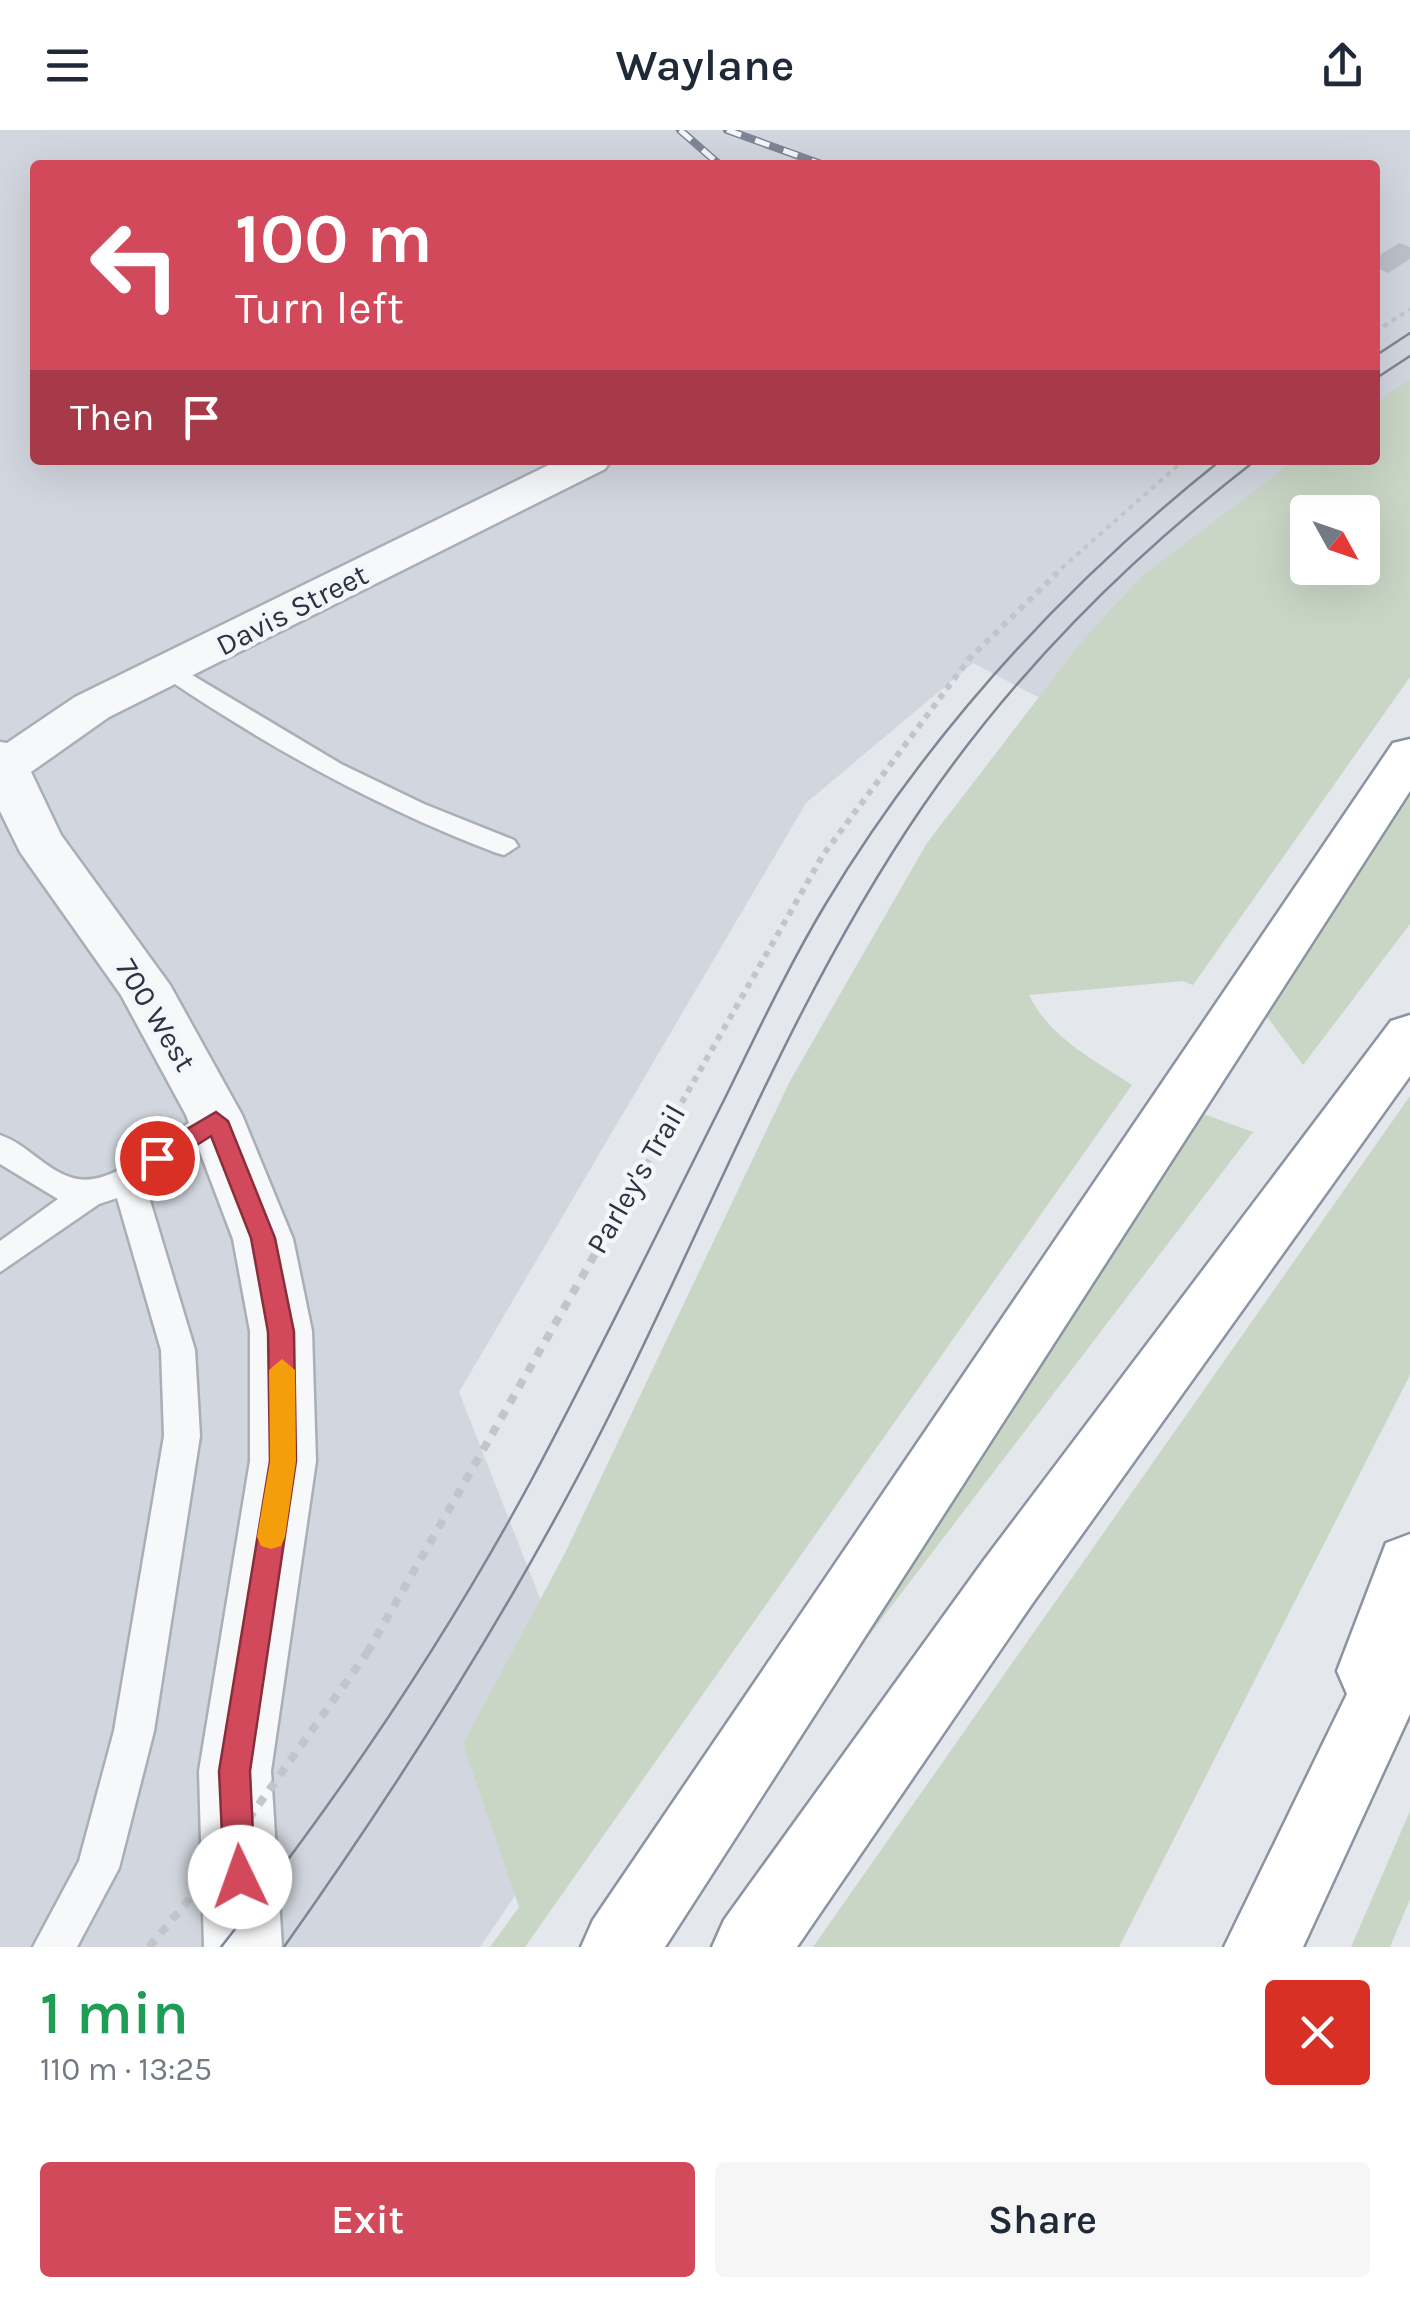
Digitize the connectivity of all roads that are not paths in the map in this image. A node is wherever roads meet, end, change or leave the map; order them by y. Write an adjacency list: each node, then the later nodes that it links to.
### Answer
1 (581, 465): 2 (street, Davis Street)
2 (172, 671): 4 (street, Davis Street); 5 (lane)
3 (1410, 754): 17 (highway)
4 (2, 765): 7 (street, 700 West)
5 (504, 846)
6 (1410, 1034): 18 (highway)
7 (216, 1121): 9 (lane); 16 (street, 700 West)
8 (0, 1147): 10 (lane)
9 (127, 1177): 10 (lane); 15 (lane)
10 (90, 1193): 11 (lane)
11 (0, 1259)
12 (1410, 1565): 14 (highway)
13 (1410, 1638): 14 (highway)
14 (1298, 1876): 19 (highway)
15 (54, 1947)
16 (244, 1947)
17 (620, 1947)
18 (751, 1947)
19 (1263, 1947)

